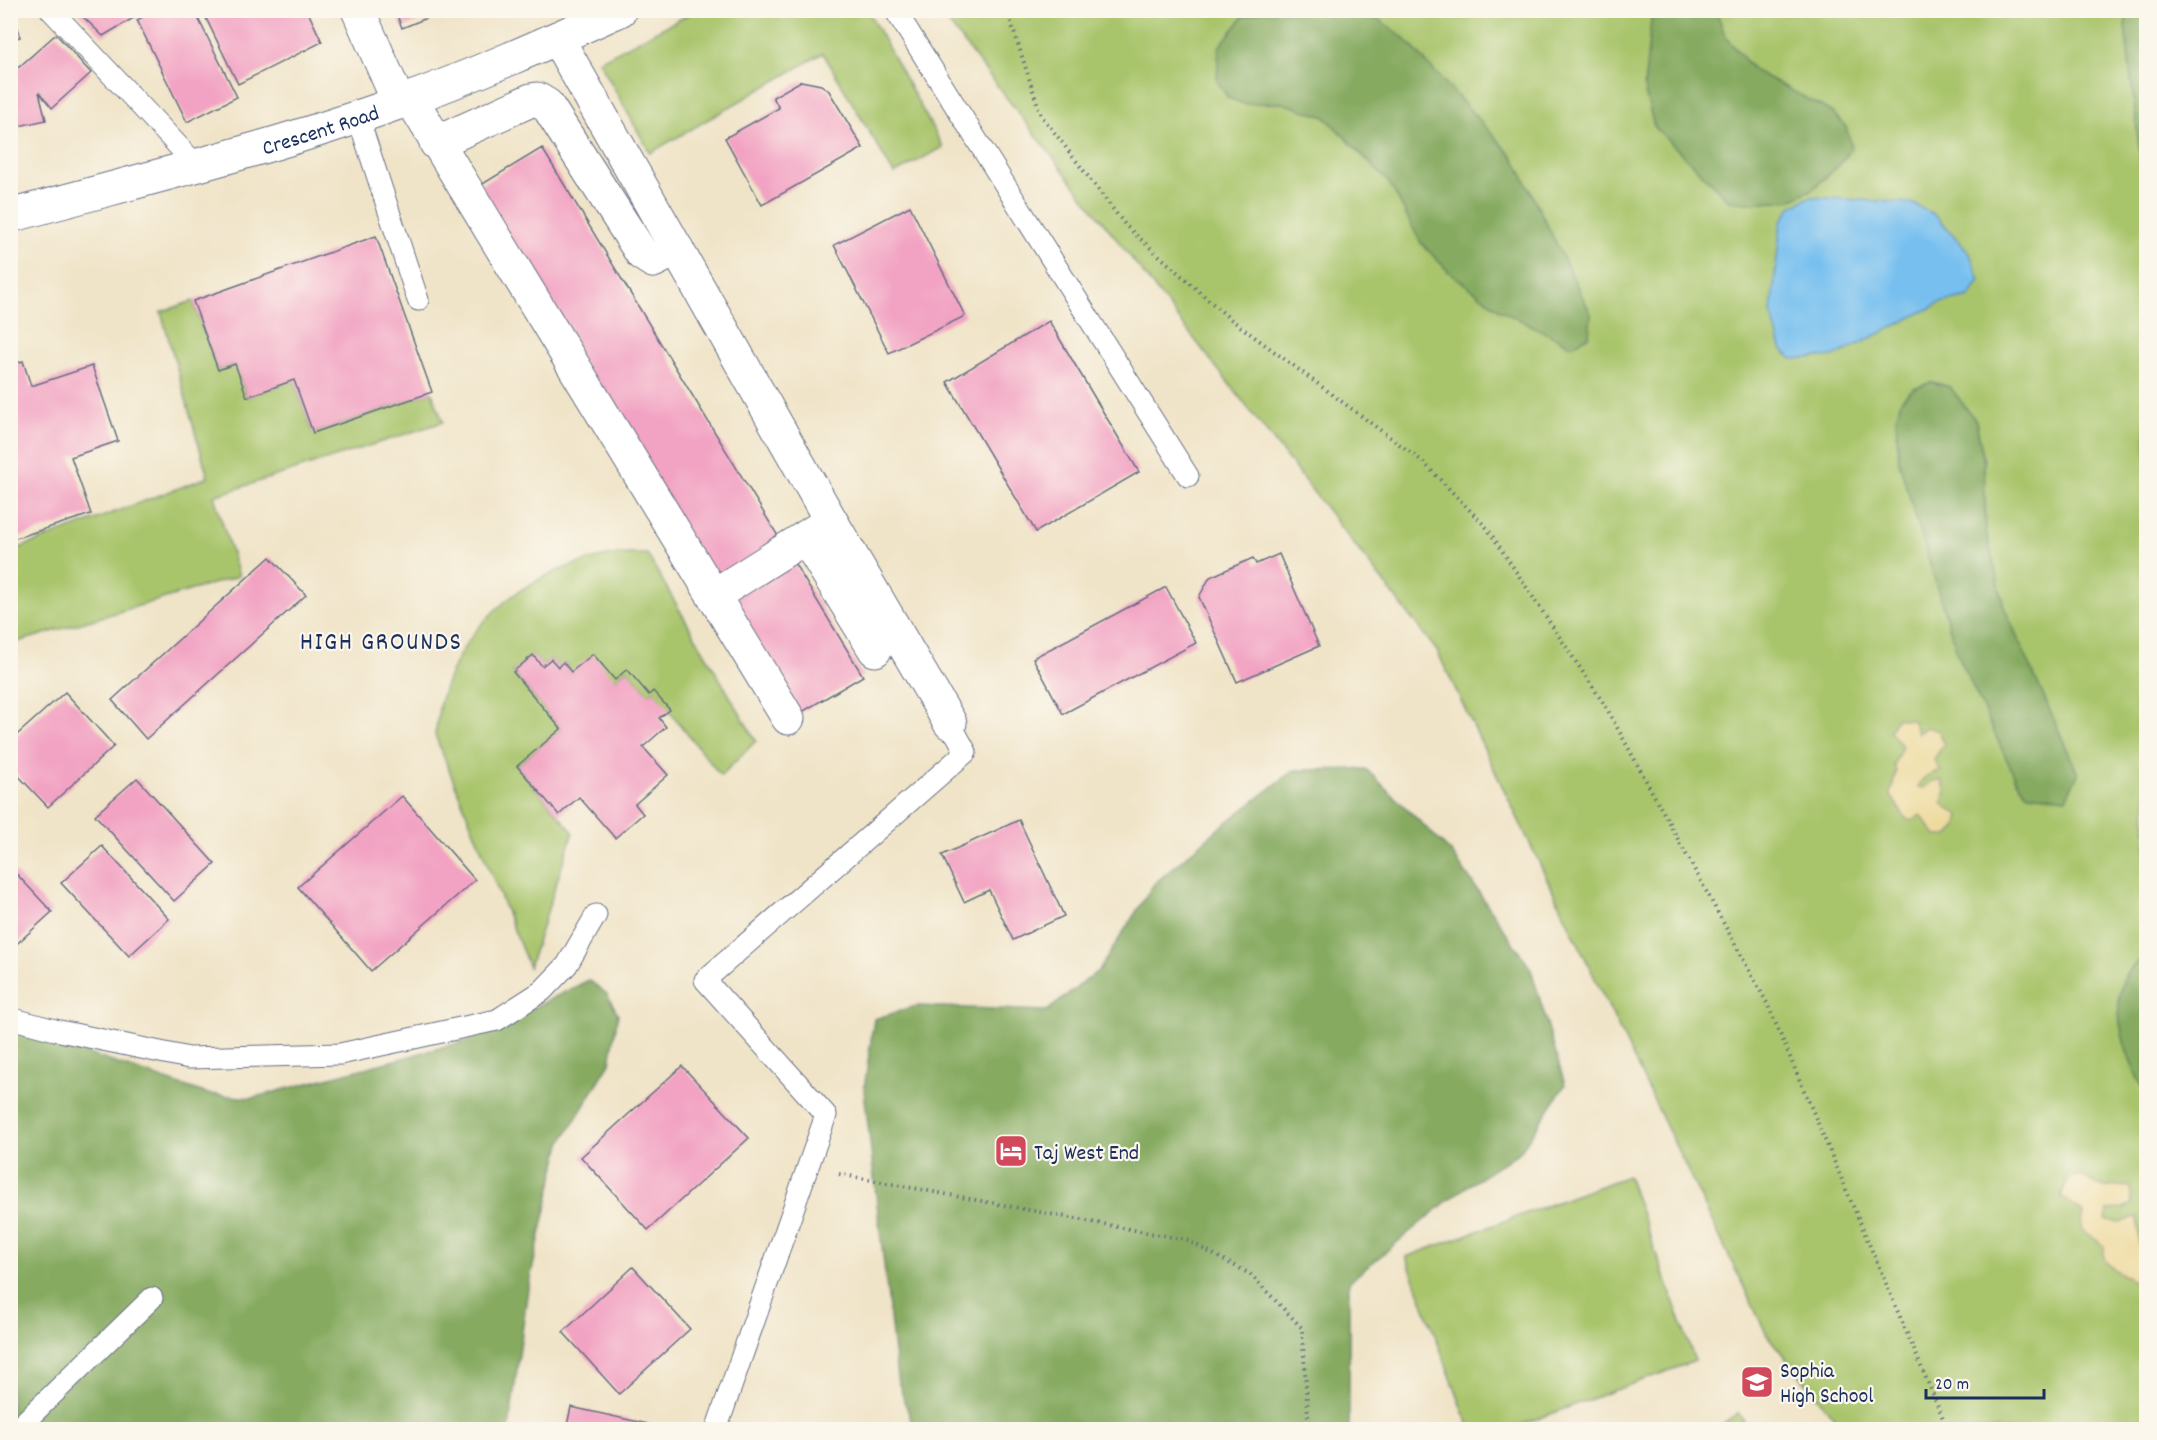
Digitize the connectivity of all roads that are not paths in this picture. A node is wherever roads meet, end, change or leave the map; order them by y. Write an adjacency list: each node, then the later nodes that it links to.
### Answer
1 (51, 10): 9 (lane)
2 (358, 10): 6 (street)
3 (620, 10): 5 (street, Crescent Road)
4 (895, 10): 13 (lane)
5 (557, 38): 6 (street, Crescent Road); 11 (street)
6 (405, 101): 7 (street, Crescent Road); 8 (street)
7 (358, 117): 9 (street, Crescent Road); 12 (lane)
8 (436, 143): 11 (street); 15 (street)
9 (197, 166): 10 (street, Crescent Road)
10 (10, 216)
11 (677, 249): 14 (street)
12 (417, 300)
13 (1188, 476)
14 (819, 530): 15 (street); 16 (street); 18 (street)
15 (713, 596): 17 (street)
16 (875, 650)
17 (788, 718)
18 (950, 723): 23 (lane)
19 (596, 915): 20 (lane)
20 (10, 1018)
21 (152, 1298): 22 (lane)
22 (16, 1430)
23 (716, 1430)

